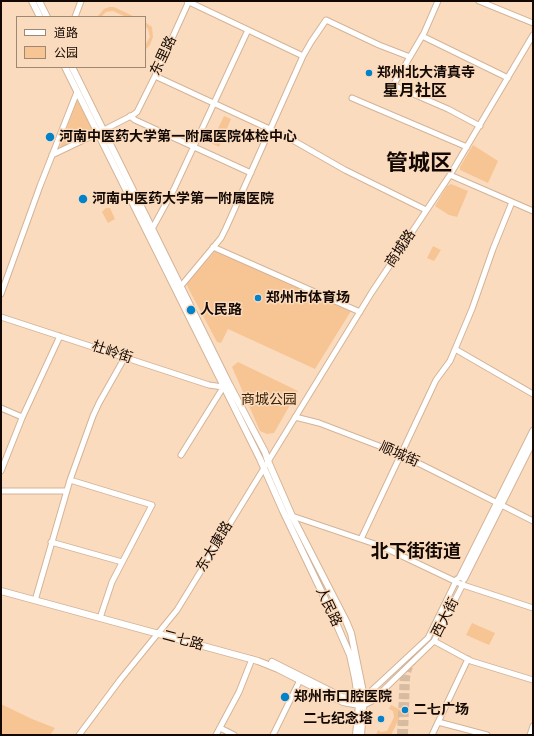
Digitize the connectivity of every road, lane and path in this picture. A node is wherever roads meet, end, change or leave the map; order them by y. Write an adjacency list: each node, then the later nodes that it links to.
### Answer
1 (32, 1): 7 (main road)
2 (39, 1): 8 (main road)
3 (81, 1): 9 (street)
4 (188, 1): 11 (street); 18 (street, 东里路)
5 (438, 1): 13 (street)
6 (480, 1): 10 (street)
7 (40, 16)
8 (46, 16)
9 (75, 16)
10 (533, 23)
11 (248, 30): 14 (street); 22 (street)
12 (533, 35): 19 (street, 商城路)
13 (422, 36): 15 (street); 19 (street)
14 (303, 56): 15 (street); 25 (street)
15 (410, 57): 24 (street)
16 (65, 68): 20 (main road, 人民路)
17 (72, 68): 26 (main road, 人民路)
18 (155, 76): 22 (street); 23 (street, 东里路)
19 (508, 78): 24 (street, 商城路)
20 (77, 92): 26 (main road, 人民路); 29 (street)
21 (352, 98): 28 (street)
22 (214, 103): 25 (street); 27 (street)
23 (130, 116): 26 (street, 东里路); 27 (street)
24 (480, 126): 28 (street, 商城路)
25 (271, 130): 30 (street); 33 (street)
26 (100, 132): 29 (street, 东里路); 35 (main road, 人民路); 44 (main road, 人民路)
27 (194, 146): 30 (street); 35 (street)
28 (467, 147): 31 (street, 商城路)
29 (52, 155): 38 (street)
30 (252, 173): 36 (street)
31 (450, 175): 32 (street); 33 (street, 商城路)
32 (512, 202): 34 (street); 42 (street)
33 (426, 210): 39 (street, 商城路)
34 (533, 211)
35 (152, 229): 37 (main road, 人民路)
36 (213, 247): 37 (street); 39 (street)
37 (181, 286): 44 (main road, 人民路)
38 (1, 294)
39 (360, 312): 48 (street, 商城路)
40 (1, 317): 41 (street, 杜岭街)
41 (60, 336): 43 (street, 杜岭街); 47 (street)
42 (455, 349): 45 (street); 51 (street)
43 (125, 357): 44 (street, 杜岭街); 56 (street)
44 (226, 386): 52 (street); 53 (main road, 人民路); 54 (main road, 人民路)
45 (533, 394)
46 (1, 408): 47 (street)
47 (22, 417): 55 (street)
48 (295, 417): 51 (street, 顺城街); 53 (street, 商城路)
49 (533, 431): 59 (main road, 西大街)
50 (533, 441): 59 (main road, 西大街)
51 (400, 454): 59 (street, 顺城街); 62 (street)
52 (181, 455)
53 (268, 461): 54 (street, 东太康路); 60 (main road, 人民路)
54 (264, 468): 71 (street, 东太康路); 77 (main road, 人民路)
55 (1, 471)
56 (70, 480): 58 (street); 64 (street)
57 (1, 491): 58 (street)
58 (66, 491): 63 (street)
59 (499, 503): 61 (street, 顺城街); 65 (main road, 西大街)
60 (292, 516): 62 (street); 77 (main road, 人民路)
61 (533, 521)
62 (361, 538): 65 (street)
63 (51, 542): 64 (street); 68 (street)
64 (122, 562): 70 (street)
65 (461, 582): 69 (street); 72 (street, 西大街); 77 (street, 西大街)
66 (1, 588): 68 (main road, 二七路)
67 (1, 591): 71 (main road, 二七路)
68 (36, 597): 70 (main road, 二七路)
69 (533, 608)
70 (101, 615): 71 (main road, 二七路)
71 (159, 633): 73 (main road, 二七路); 77 (main road, 二七路); 82 (street, 东太康路)
72 (434, 641): 74 (street); 78 (street, 西大街)
73 (252, 659): 75 (main road, 二七路); 81 (street)
74 (468, 659): 76 (street); 79 (street)
75 (300, 680): 78 (main road, 二七路); 85 (street)
76 (533, 680)
77 (361, 697): 78 (main road)
78 (361, 705): 86 (main road); 87 (main road)
79 (438, 722): 88 (street); 89 (street)
80 (533, 726): 90 (street)
81 (220, 728): 83 (street); 84 (street)
82 (79, 735)
83 (216, 735)
84 (234, 735)
85 (273, 735)
86 (356, 735)
87 (361, 735)
88 (432, 735)
89 (487, 735)
90 (530, 735)

